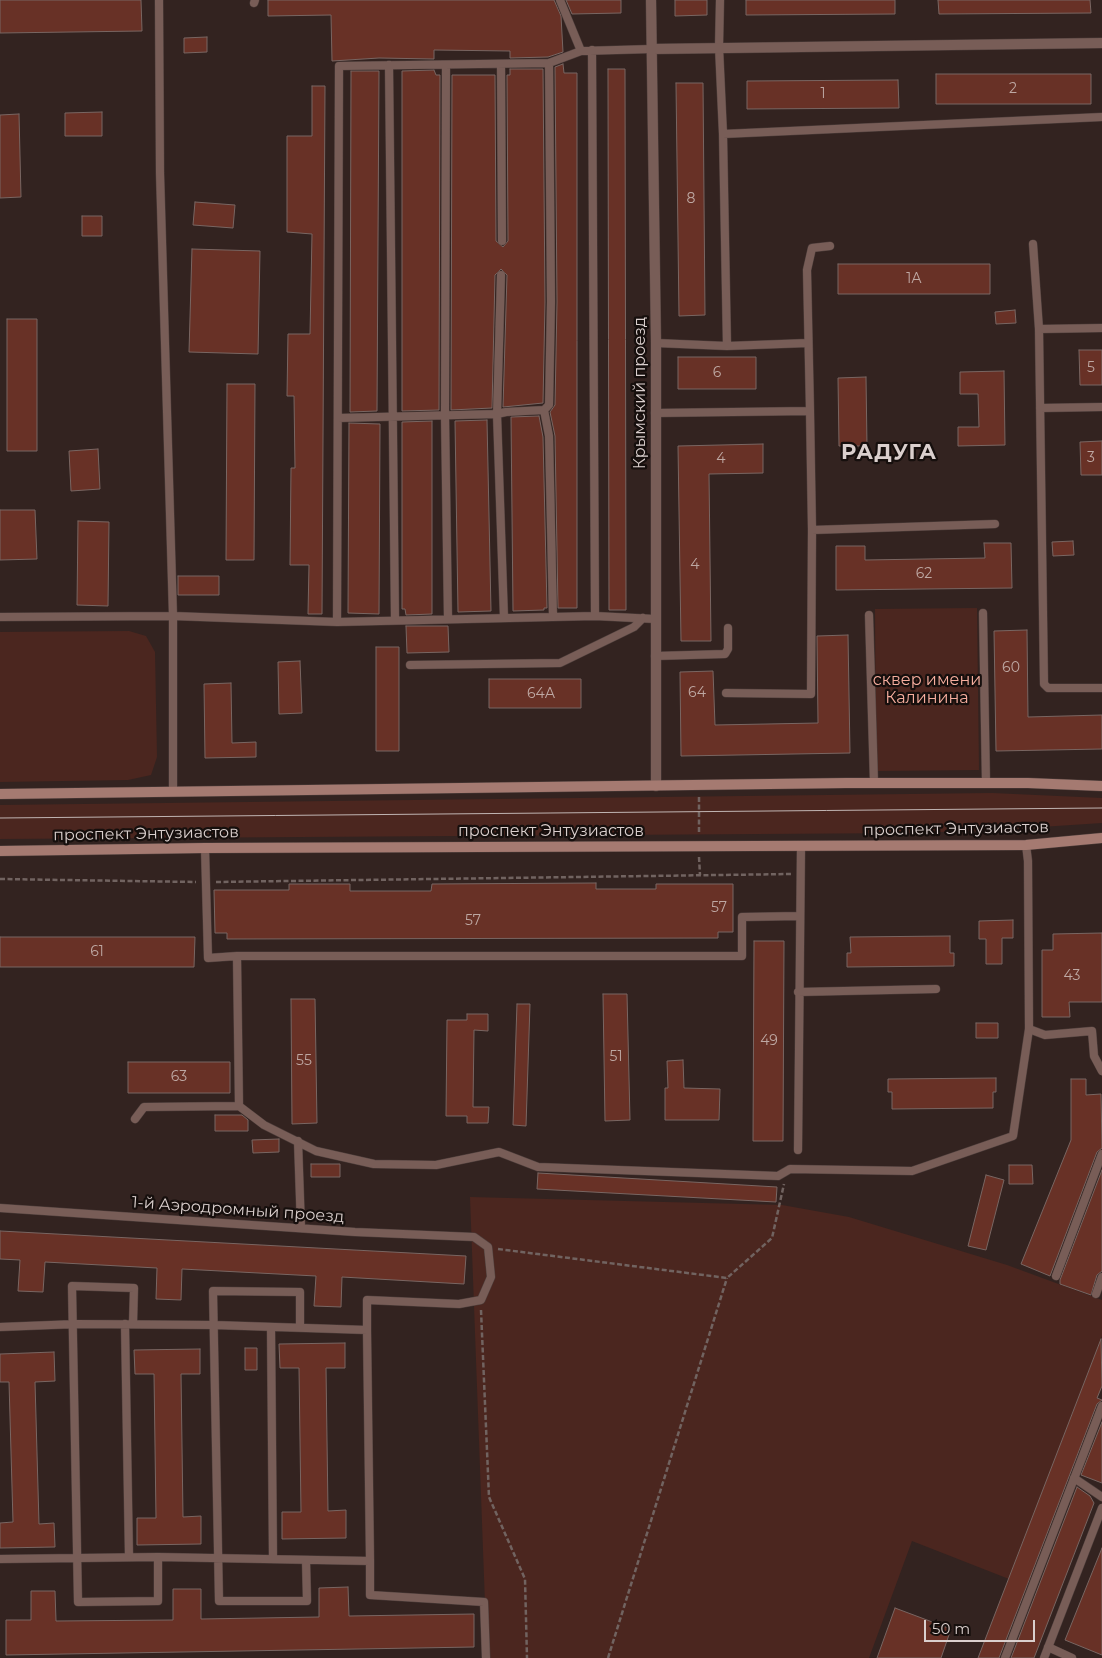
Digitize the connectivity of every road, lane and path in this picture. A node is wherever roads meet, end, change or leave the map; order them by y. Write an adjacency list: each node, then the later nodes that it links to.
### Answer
1 (159, 0): 37 (lane)
2 (560, 0): 9 (lane)
3 (651, 0): 7 (street, Крымский проезд)
4 (720, 0): 6 (lane)
5 (1102, 43): 6 (street)
6 (719, 47): 7 (street); 15 (lane)
7 (652, 49): 8 (lane); 22 (street, Крымский проезд)
8 (592, 50): 9 (lane); 38 (lane)
9 (581, 51): 10 (lane)
10 (549, 63): 11 (lane); 27 (lane)
11 (501, 64): 13 (lane); 16 (lane)
12 (389, 65): 13 (lane); 32 (lane); 33 (lane)
13 (446, 65): 31 (lane)
14 (1102, 117): 15 (lane)
15 (723, 134): 24 (lane)
16 (502, 241)
17 (1033, 244): 21 (lane)
18 (830, 246): 23 (lane)
19 (501, 275): 30 (lane)
20 (1102, 328): 21 (lane)
21 (1039, 329): 26 (lane)
22 (656, 343): 24 (lane); 29 (street, Крымский проезд)
23 (808, 343): 24 (lane); 28 (lane)
24 (727, 346)
25 (1102, 407): 26 (lane)
26 (1040, 408): 51 (lane)
27 (544, 410): 30 (lane); 41 (lane)
28 (810, 411): 29 (lane); 35 (lane)
29 (655, 413): 45 (street, Крымский проезд)
30 (497, 414): 31 (lane); 42 (lane)
31 (445, 415): 32 (lane); 44 (lane)
32 (392, 417): 33 (lane); 46 (lane)
33 (338, 418): 47 (lane)
34 (995, 524): 35 (lane)
35 (812, 530): 52 (lane)
36 (983, 614): 54 (lane)
37 (173, 616): 40 (lane); 47 (lane); 58 (lane)
38 (595, 616): 41 (lane); 43 (lane)
39 (869, 616): 53 (lane)
40 (0, 617)
41 (552, 617): 42 (lane)
42 (504, 618): 44 (lane)
43 (643, 618): 45 (lane); 50 (lane)
44 (448, 619): 46 (lane)
45 (655, 619): 49 (street, Крымский проезд)
46 (395, 620): 47 (lane)
47 (337, 622)
48 (728, 628): 49 (lane)
49 (655, 656): 56 (street, Крымский проезд)
50 (410, 665)
51 (1102, 688)
52 (726, 693)
53 (874, 783): 54 (main road); 55 (main road)
54 (986, 783): 57 (main road)
55 (699, 785): 56 (main road); 61 (path)
56 (656, 786): 58 (main road)
57 (1102, 786)
58 (173, 792): 59 (main road)
59 (0, 794)
60 (1102, 838): 62 (main road, проспект Энтузиастов)
61 (699, 845): 63 (main road, проспект Энтузиастов); 64 (main road, проспект Энтузиастов); 67 (path)
62 (1026, 845): 63 (main road, проспект Энтузиастов); 74 (lane)
63 (801, 846): 66 (lane)
64 (205, 848): 65 (main road, проспект Энтузиастов); 69 (lane)
65 (0, 851)
66 (800, 874): 67 (path); 70 (lane)
67 (700, 875): 69 (path)
68 (0, 879): 69 (path)
69 (206, 882): 71 (lane)
70 (799, 916): 71 (lane); 73 (lane)
71 (237, 956): 76 (lane)
72 (936, 989): 73 (lane)
73 (798, 992): 79 (lane)
74 (1029, 1030): 75 (lane); 81 (lane)
75 (1102, 1071)
76 (239, 1106): 77 (lane); 78 (lane)
77 (135, 1119)
78 (298, 1141): 81 (lane); 83 (lane)
79 (798, 1150)
80 (1102, 1154): 85 (lane)
81 (787, 1171): 87 (path)
82 (0, 1208): 83 (lane, 1-й Аэродромный проезд)
83 (301, 1228): 84 (lane, 1-й Аэродромный проезд)
84 (488, 1247): 87 (path); 89 (lane)
85 (1056, 1276)
86 (1102, 1277): 88 (lane)
87 (727, 1278): 112 (path)
88 (1096, 1294)
89 (481, 1300): 96 (lane); 111 (path)
90 (71, 1324): 91 (lane); 91 (lane); 93 (lane); 101 (lane)
91 (129, 1324): 92 (lane); 102 (lane)
92 (214, 1325): 94 (lane); 95 (lane); 104 (lane)
93 (0, 1327)
94 (271, 1327): 95 (lane); 106 (lane)
95 (300, 1328): 96 (lane)
96 (367, 1330): 108 (lane)
97 (1102, 1406): 98 (lane)
98 (1074, 1478): 99 (lane); 113 (lane)
99 (1102, 1497)
100 (1102, 1508): 109 (lane)
101 (78, 1557): 102 (lane); 103 (lane); 105 (lane)
102 (129, 1557): 103 (lane)
103 (158, 1557): 104 (lane)
104 (219, 1558): 106 (lane); 107 (lane)
105 (0, 1559)
106 (273, 1559): 107 (lane)
107 (306, 1560): 108 (lane)
108 (370, 1561): 110 (lane)
109 (1048, 1647): 114 (lane); 115 (lane)
110 (486, 1658)
111 (527, 1658)
112 (608, 1658)
113 (1005, 1658)
114 (1044, 1658)
115 (1072, 1658)

